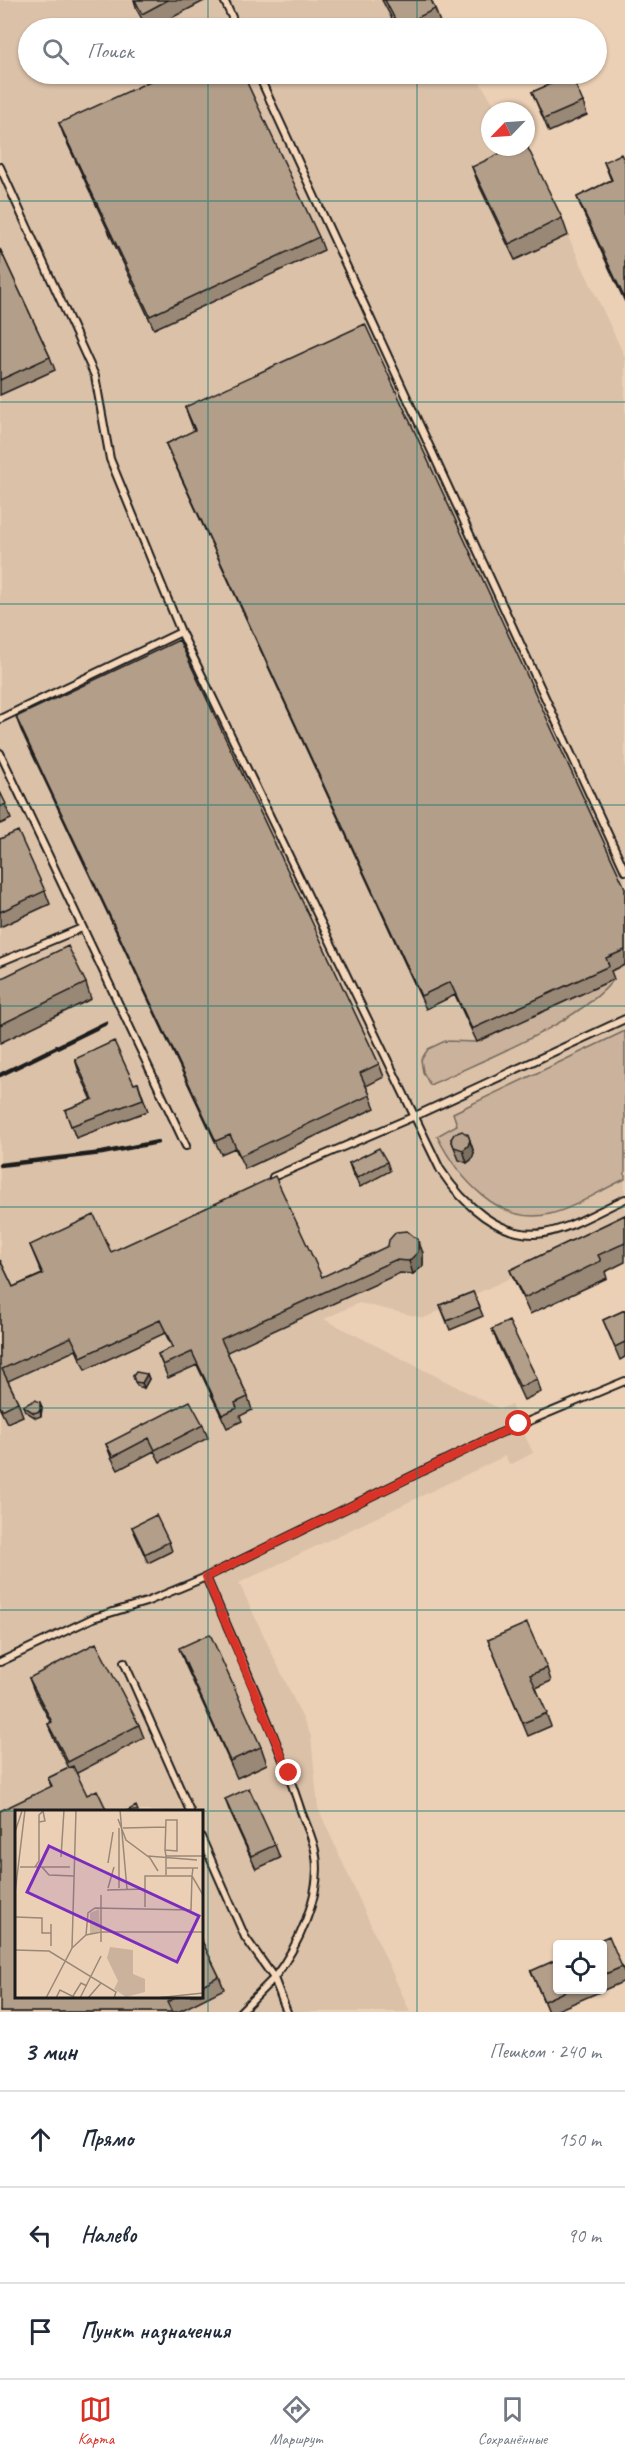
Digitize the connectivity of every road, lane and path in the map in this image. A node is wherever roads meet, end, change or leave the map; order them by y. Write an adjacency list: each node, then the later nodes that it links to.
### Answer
1 (224, 0): 2 (lane)
2 (232, 18)
3 (263, 84): 8 (lane)
4 (0, 167): 5 (lane)
5 (181, 632): 6 (lane); 12 (lane)
6 (0, 719)
7 (0, 753): 9 (lane)
8 (625, 871)
9 (82, 928): 10 (lane); 13 (lane)
10 (0, 962)
11 (625, 1019): 12 (lane)
12 (415, 1116): 14 (lane); 15 (lane)
13 (186, 1146)
14 (273, 1177)
15 (625, 1198)
16 (625, 1381): 17 (lane)
17 (206, 1577): 18 (lane); 22 (lane)
18 (0, 1662)
19 (124, 1662): 20 (lane)
20 (190, 1810)
21 (202, 1839): 22 (lane)
22 (274, 1978): 23 (lane); 24 (lane)
23 (240, 2012)
24 (286, 2012)

